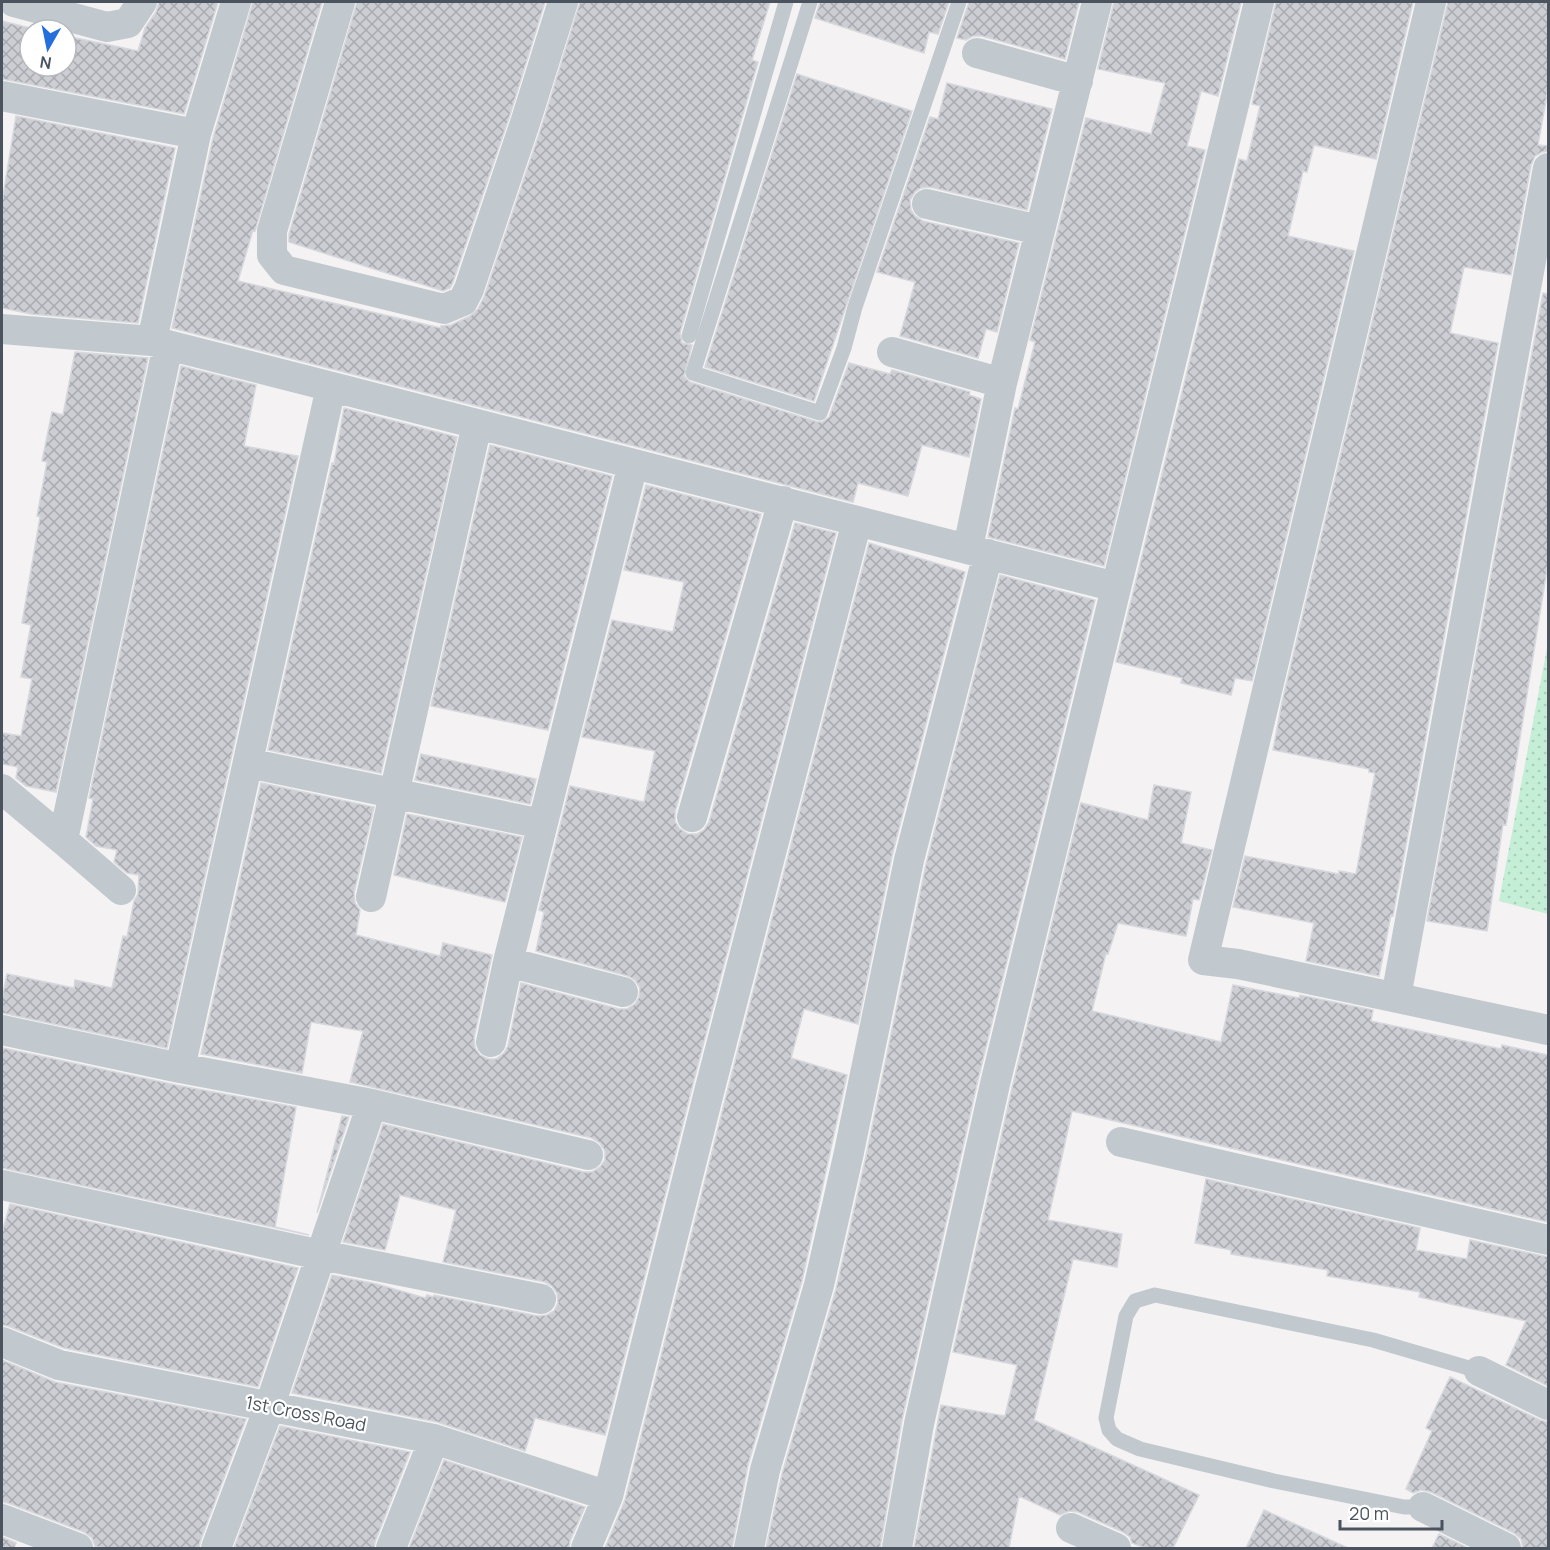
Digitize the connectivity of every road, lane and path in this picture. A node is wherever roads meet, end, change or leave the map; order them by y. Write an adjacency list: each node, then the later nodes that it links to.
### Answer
1 (14, 2): 2 (street)
2 (142, 2)
3 (236, 2): 15 (street)
4 (340, 2): 5 (street)
5 (563, 2)
6 (786, 2): 20 (lane)
7 (810, 2): 8 (lane)
8 (959, 2)
9 (1097, 2): 13 (street)
10 (1259, 2): 30 (street)
11 (1431, 2): 41 (street)
12 (978, 53): 13 (street)
13 (1078, 81): 18 (street)
14 (2, 96): 15 (street)
15 (196, 134): 21 (street)
16 (1548, 168): 41 (street)
17 (927, 204): 18 (street)
18 (1039, 230): 23 (street)
19 (2, 329): 21 (street)
20 (689, 336)
21 (160, 343): 24 (street); 36 (street)
22 (892, 352): 23 (street)
23 (1002, 383): 29 (street)
24 (331, 387): 25 (street); 31 (street)
25 (477, 424): 26 (street); 33 (street)
26 (633, 464): 27 (street); 35 (street)
27 (783, 501): 28 (street); 34 (street)
28 (857, 520): 29 (street); 58 (street)
29 (978, 551): 30 (street); 66 (street)
30 (1116, 587): 67 (street)
31 (248, 763): 33 (street); 45 (street)
32 (2, 789): 36 (street)
33 (394, 793): 35 (street); 38 (street)
34 (692, 817)
35 (542, 824): 39 (street)
36 (63, 840): 37 (street)
37 (121, 890)
38 (371, 897)
39 (508, 962): 40 (street); 44 (street)
40 (623, 992)
41 (1396, 997): 43 (street)
42 (2, 1030): 45 (street)
43 (1548, 1030)
44 (490, 1042)
45 (180, 1068): 46 (street)
46 (372, 1104): 48 (street); 51 (street)
47 (1121, 1142): 50 (street)
48 (588, 1155)
49 (2, 1185): 51 (street)
50 (1548, 1240)
51 (321, 1255): 52 (street); 55 (street)
52 (541, 1299)
53 (2, 1341): 55 (street, 1st Cross Road)
54 (1479, 1371): 56 (street); 59 (lane)
55 (270, 1405): 57 (street, 1st Cross Road); 63 (street)
56 (1548, 1406)
57 (434, 1439): 58 (street, 1st Cross Road); 64 (street)
58 (608, 1496): 65 (street)
59 (1423, 1507): 69 (street)
60 (2, 1520): 62 (street)
61 (1071, 1528): 68 (street)
62 (78, 1548)
63 (216, 1548)
64 (391, 1548)
65 (586, 1548)
66 (749, 1548)
67 (897, 1548)
68 (1116, 1548)
69 (1506, 1548)

